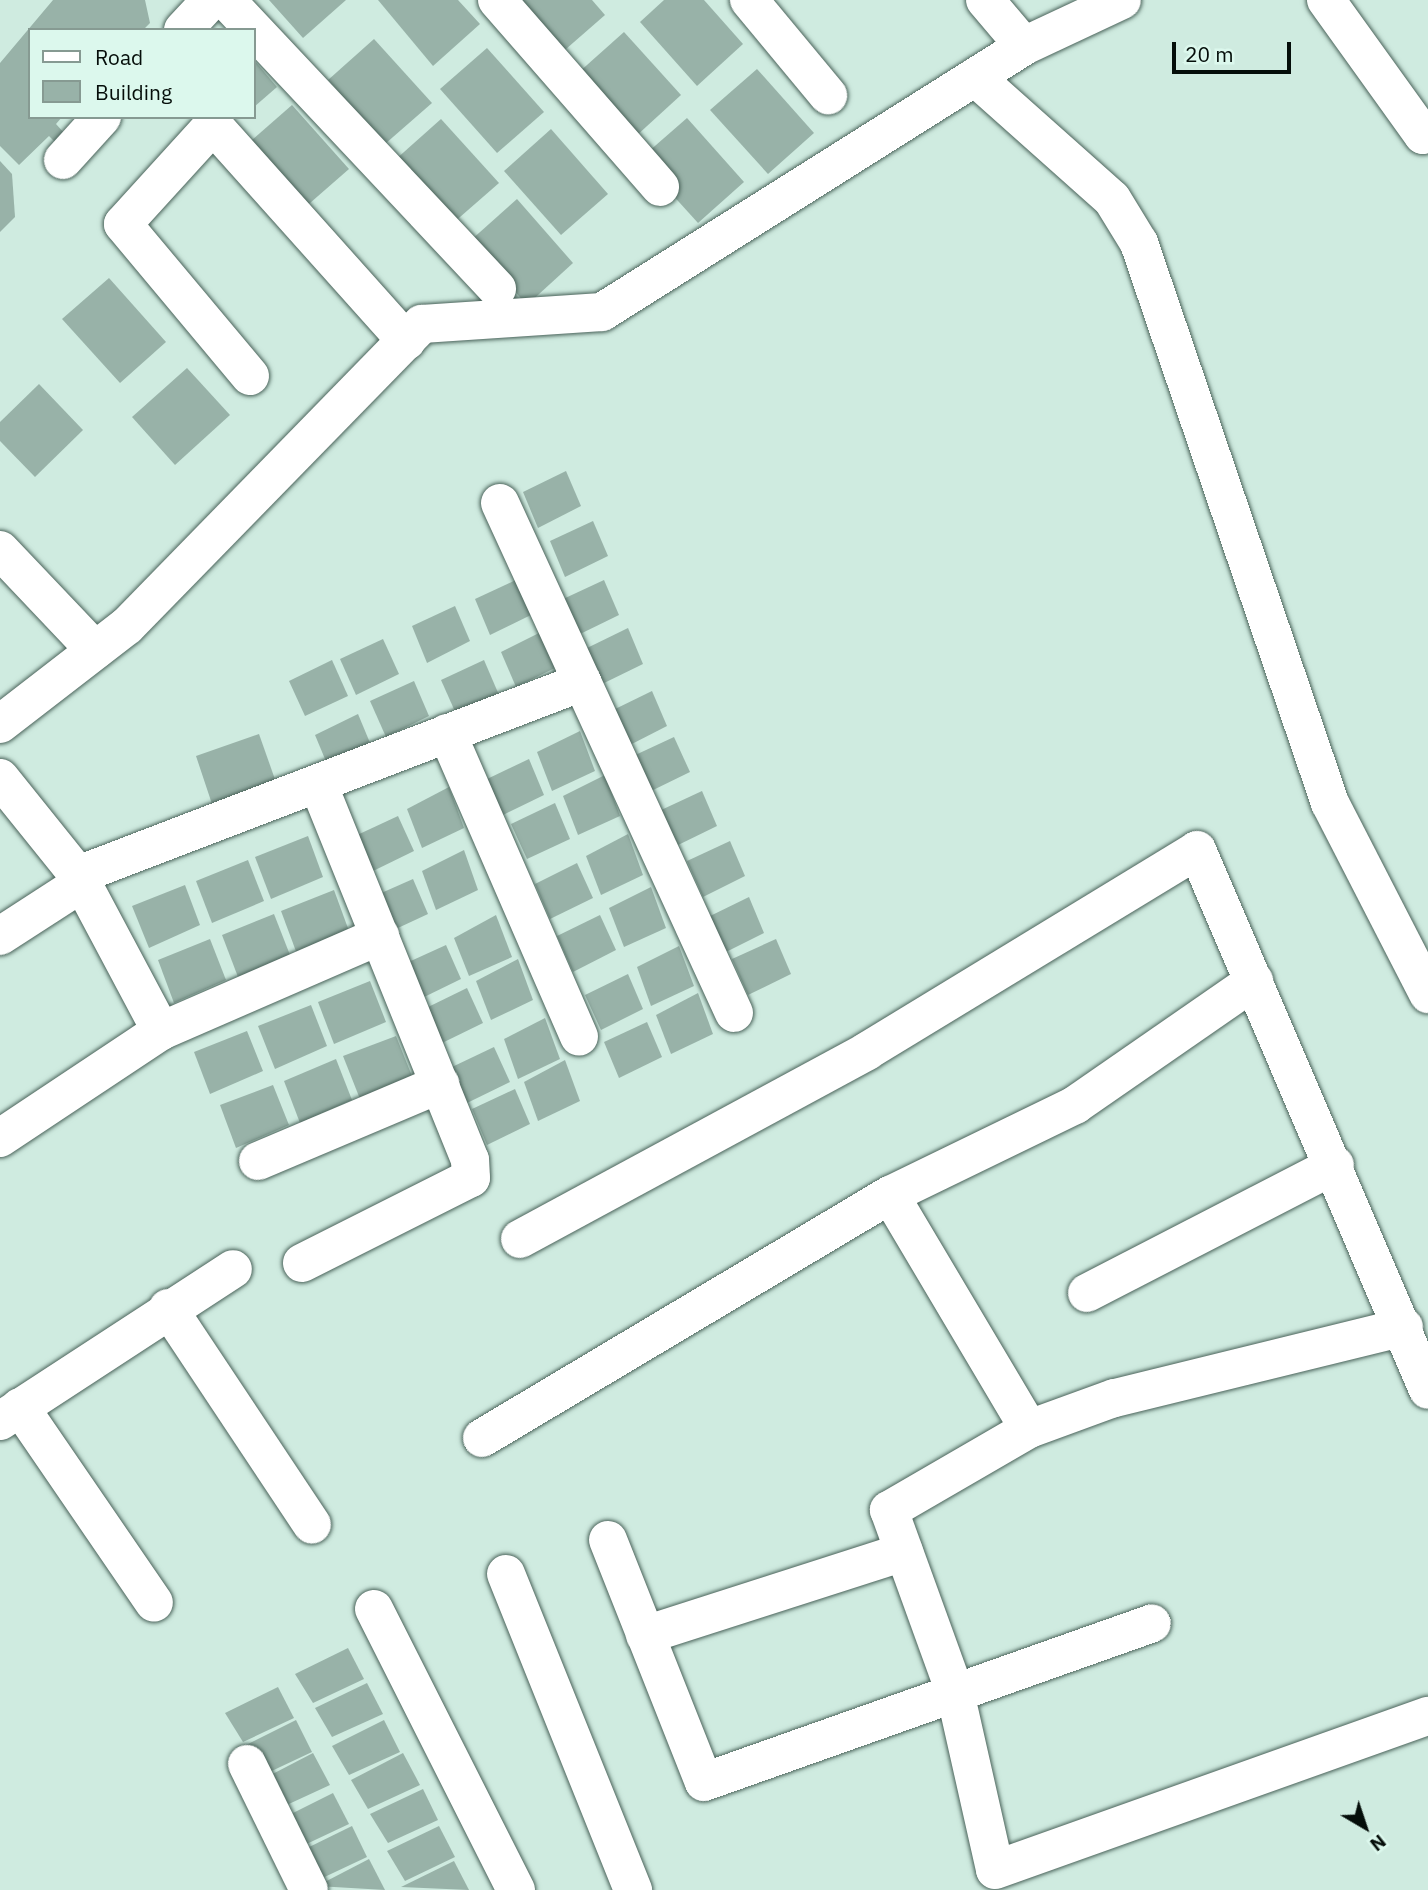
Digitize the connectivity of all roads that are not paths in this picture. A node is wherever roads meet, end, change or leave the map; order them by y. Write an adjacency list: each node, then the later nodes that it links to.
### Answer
1 (211, 0): 8 (street)
2 (226, 0): 9 (street)
3 (497, 0): 17 (street)
4 (749, 0): 13 (street)
5 (985, 0): 11 (street)
6 (1122, 0): 11 (street)
7 (1326, 0): 15 (street)
8 (185, 28)
9 (252, 28)
10 (256, 32): 18 (street)
11 (1024, 46): 12 (street)
12 (975, 77): 19 (street); 33 (street)
13 (828, 95)
14 (100, 119): 16 (street)
15 (1426, 138)
16 (63, 159)
17 (660, 187)
18 (497, 289)
19 (406, 341): 20 (street); 23 (street)
20 (250, 376)
21 (500, 503): 24 (street)
22 (0, 550): 23 (street)
23 (96, 650): 25 (street)
24 (582, 682): 26 (street); 34 (street)
25 (0, 724)
26 (447, 733): 28 (street); 36 (street)
27 (0, 778): 29 (street)
28 (318, 783): 29 (street); 31 (street)
29 (80, 879): 30 (street); 35 (street)
30 (0, 936)
31 (380, 936): 35 (street); 37 (street)
32 (1254, 981): 40 (street); 41 (street); 42 (street)
33 (1428, 994)
34 (734, 1013)
35 (161, 1031): 38 (street)
36 (579, 1037)
37 (440, 1084): 39 (street); 43 (street)
38 (0, 1138)
39 (258, 1161)
40 (1335, 1165): 45 (street); 47 (street)
41 (890, 1195): 50 (street); 51 (street)
42 (520, 1239)
43 (302, 1263)
44 (233, 1269): 46 (street)
45 (1087, 1293)
46 (168, 1308): 49 (street); 52 (street)
47 (1404, 1326): 48 (street); 50 (street)
48 (1428, 1390)
49 (10, 1414): 56 (street)
50 (1029, 1429): 54 (street)
51 (482, 1438)
52 (312, 1525)
53 (608, 1540): 59 (street)
54 (904, 1552): 59 (street); 60 (street)
55 (506, 1574): 66 (street)
56 (154, 1602)
57 (374, 1609): 65 (street)
58 (1152, 1623): 60 (street)
59 (645, 1635): 60 (street)
60 (955, 1692): 63 (street)
61 (1428, 1716): 63 (street)
62 (247, 1764): 64 (street)
63 (1000, 1880)
64 (309, 1890)
65 (516, 1890)
66 (633, 1890)

